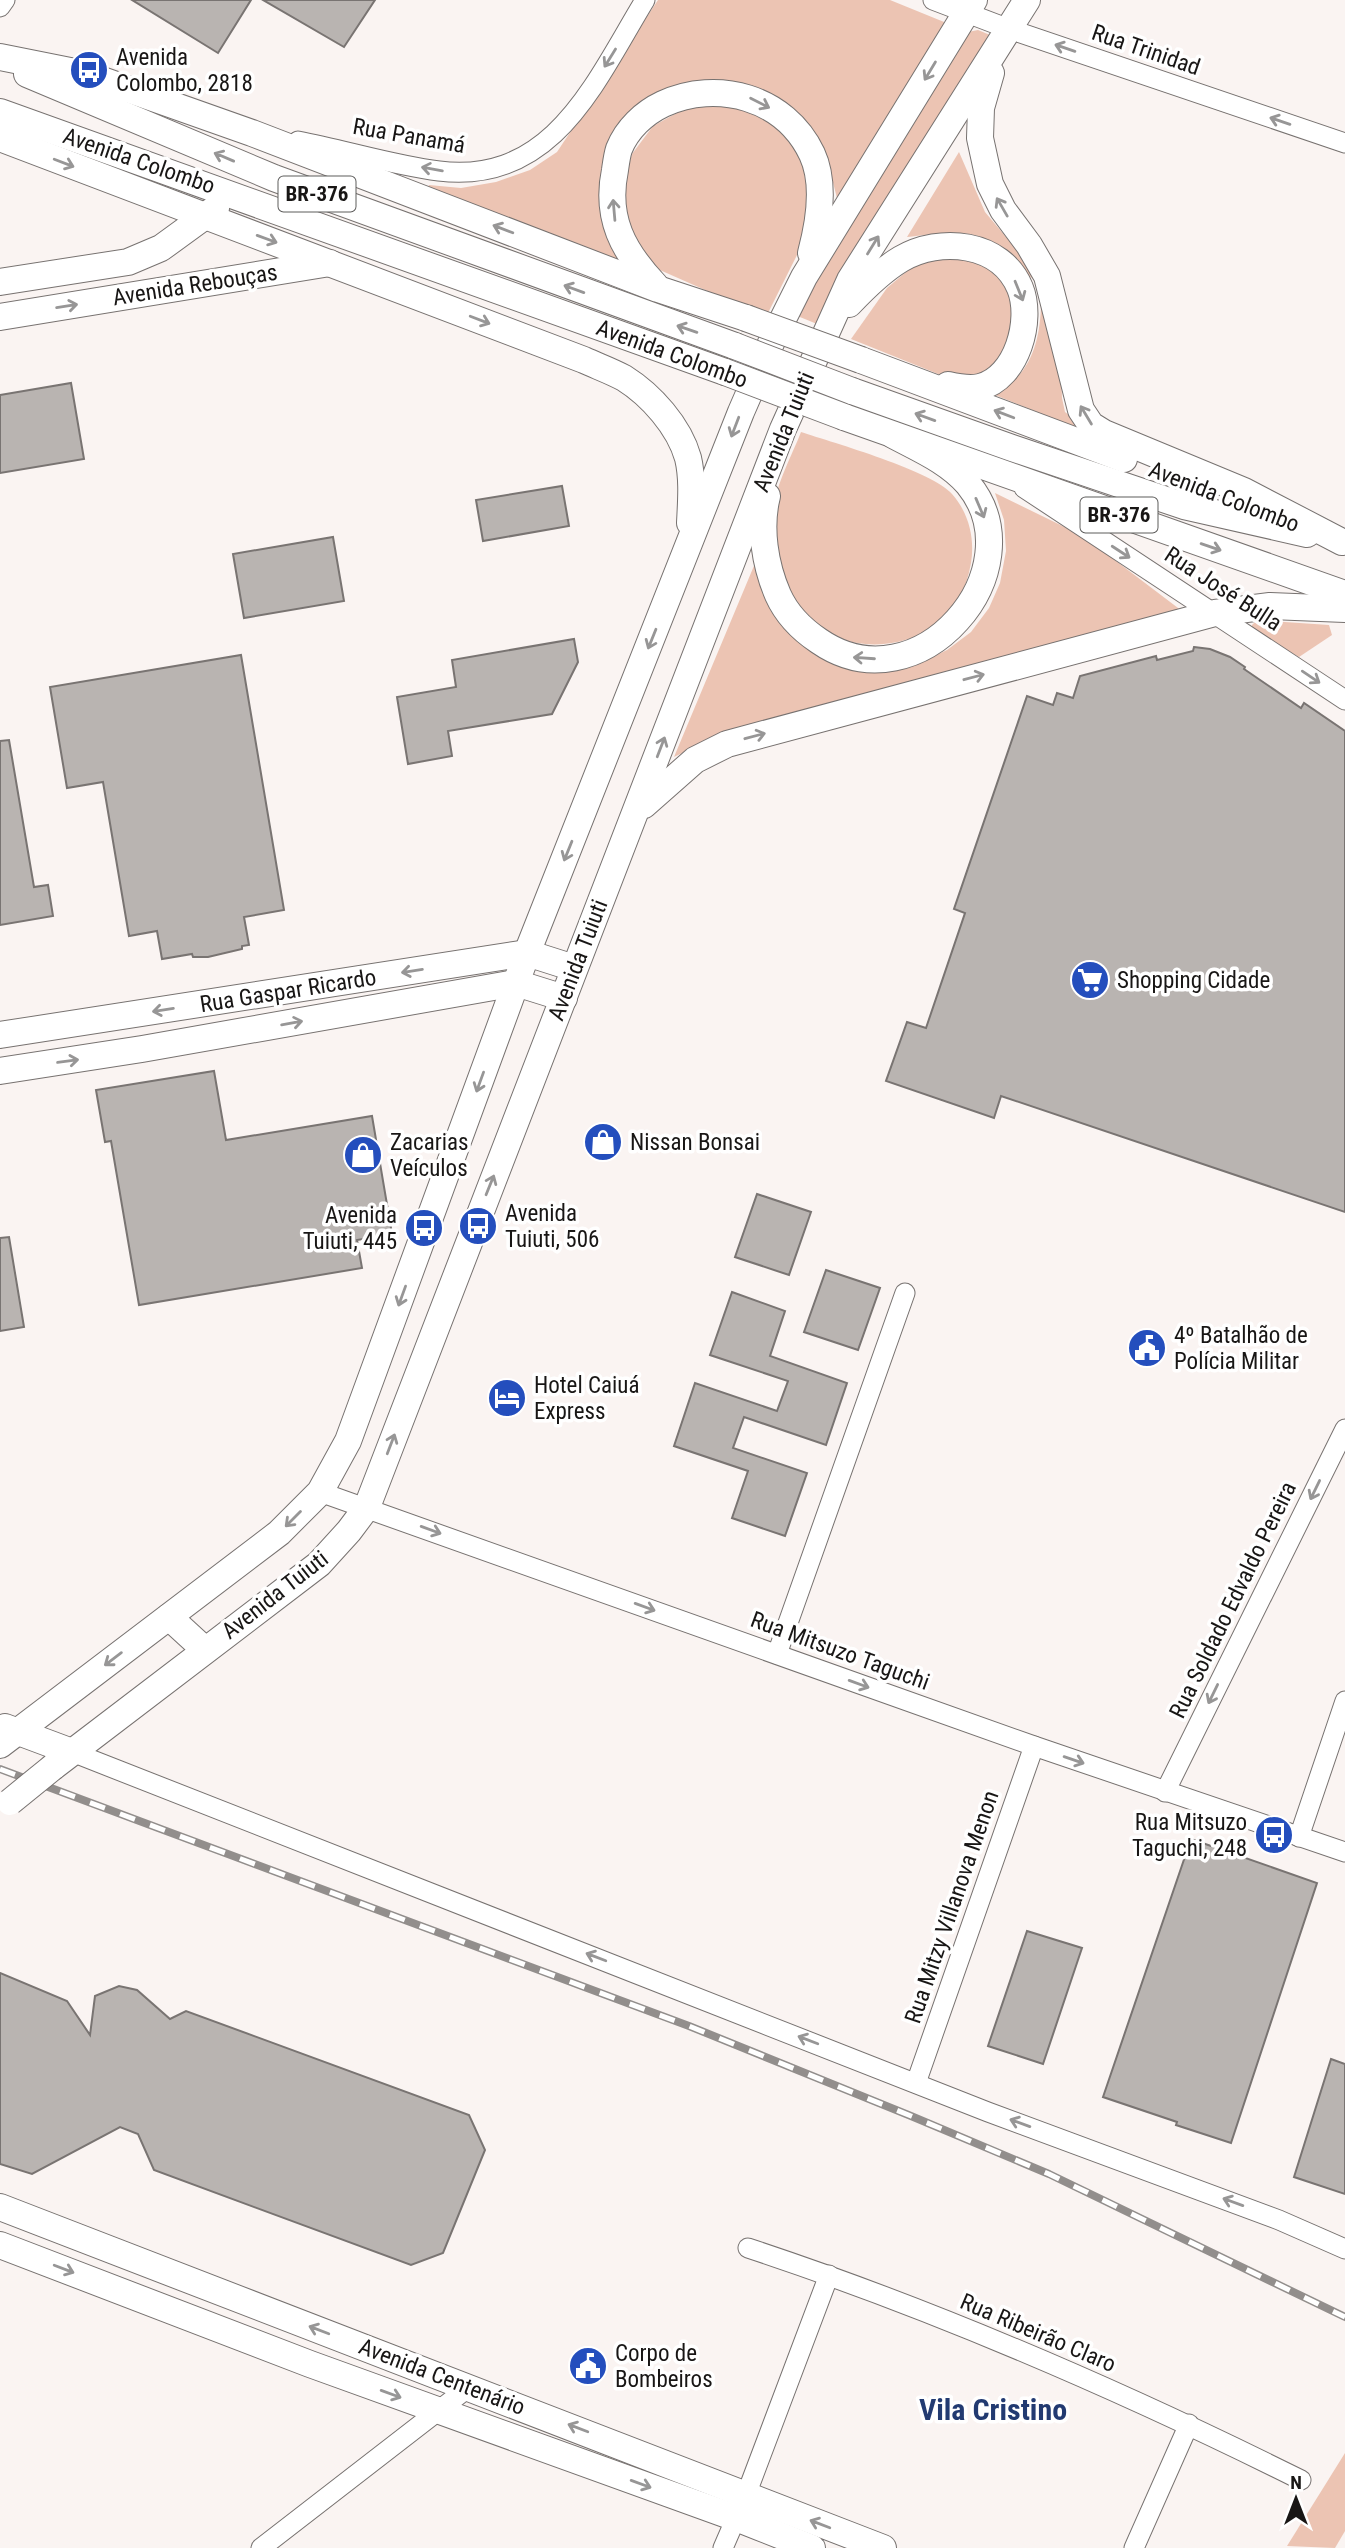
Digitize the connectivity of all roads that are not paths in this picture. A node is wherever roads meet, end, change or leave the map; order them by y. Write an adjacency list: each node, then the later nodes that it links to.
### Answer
1 (5, 0): 5 (street)
2 (645, 0): 11 (street, Rua Panamá, one-way to 11)
3 (933, 0): 6 (street, Rua Trinidad)
4 (1027, 0): 7 (main road, Avenida Tuiuti)
5 (0, 7)
6 (970, 7): 7 (street, Rua Trinidad); 20 (main road, Avenida Tuiuti, one-way to 20)
7 (1004, 37): 13 (street, Rua Trinidad, one-way to 7); 25 (main road, Avenida Tuiuti, one-way to 7); 30 (main road, one-way to 7)
8 (0, 57): 11 (main road, Avenida Colombo)
9 (0, 63): 14 (main road, Avenida Colombo / BR-376, one-way to 9)
10 (0, 112): 15 (main road, Avenida Colombo / BR-376)
11 (252, 133): 22 (main road, Avenida Colombo, one-way to 11)
12 (0, 138): 16 (main road, one-way to 16)
13 (1345, 143)
14 (274, 178): 15 (main road, Avenida Rebouças); 30 (main road, Avenida Colombo / BR-376, one-way to 14, bridge)
15 (237, 196): 16 (main road, Avenida Rebouças); 17 (main road, Avenida Colombo / BR-376)
16 (203, 216): 18 (main road, Avenida Rebouças); 19 (main road, one-way to 19)
17 (389, 253): 19 (main road, Avenida Rebouças); 28 (main road, Avenida Colombo / BR-376, bridge)
18 (128, 262): 21 (main road, Avenida Rebouças); 23 (main road)
19 (332, 263): 23 (main road, Avenida Rebouças); 31 (main road, one-way to 31)
20 (804, 277): 22 (main road, one-way to 20); 31 (main road, Avenida Tuiuti, one-way to 31)
21 (0, 282)
22 (658, 289): 26 (main road, Avenida Colombo, bridge)
23 (134, 296): 24 (main road, Avenida Rebouças, one-way to 23)
24 (0, 317)
25 (828, 325): 26 (main road, one-way to 26); 27 (main road, Avenida Tuiuti)
26 (915, 380): 30 (main road, Avenida Colombo, one-way to 26)
27 (783, 429): 28 (main road, one-way to 27); 36 (main road, Avenida Tuiuti, one-way to 27)
28 (893, 435): 29 (main road, Avenida Colombo / BR-376)
29 (1002, 474): 32 (main road, Avenida Colombo / BR-376, one-way to 32); 34 (street, Rua José Bulla, one-way to 34)
30 (1344, 540)
31 (689, 545): 37 (main road, Avenida Tuiuti, one-way to 37)
32 (1345, 594)
33 (1345, 609): 34 (main road)
34 (1215, 613): 35 (street, Rua José Bulla, one-way to 35); 36 (main road, one-way to 34)
35 (1345, 700)
36 (637, 811): 39 (main road, Avenida Tuiuti)
37 (527, 953): 38 (main road, Rua Gaspar Ricardo); 39 (main road, Rua Gaspar Ricardo); 40 (main road, Avenida Tuiuti)
38 (445, 966): 41 (main road); 43 (main road, Rua Gaspar Ricardo, one-way to 43)
39 (574, 968): 42 (main road, Avenida Tuiuti)
40 (516, 983): 41 (main road, Rua Gaspar Ricardo); 42 (main road, Rua Gaspar Ricardo); 47 (main road, Avenida Tuiuti, one-way to 47)
41 (449, 994): 44 (main road, Rua Gaspar Ricardo, one-way to 41)
42 (564, 998): 48 (main road, Avenida Tuiuti, one-way to 42)
43 (0, 1035)
44 (0, 1071)
45 (905, 1293): 51 (street)
46 (1345, 1429): 56 (street, Rua Soldado Edvaldo Pereira, one-way to 56)
47 (320, 1492): 48 (street, Rua Mitsuzo Taguchi); 49 (main road, Avenida Tuiuti, one-way to 49)
48 (367, 1507): 50 (main road, Avenida Tuiuti); 51 (street, Rua Mitsuzo Taguchi, one-way to 51)
49 (169, 1617): 50 (main road); 53 (main road, Avenida Tuiuti, one-way to 53)
50 (205, 1650): 55 (main road, Avenida Tuiuti)
51 (777, 1654): 54 (street, Rua Mitsuzo Taguchi, one-way to 54)
52 (1345, 1701): 58 (street)
53 (5, 1736): 55 (main road)
54 (1034, 1746): 56 (street, Rua Mitsuzo Taguchi, one-way to 56); 60 (street, Rua Mitzy Villanova Menon)
55 (62, 1760): 57 (main road, Avenida Tuiuti, bridge); 60 (street, one-way to 55)
56 (1165, 1792): 58 (street, Rua Mitsuzo Taguchi)
57 (5, 1806)
58 (1299, 1837): 59 (street, Rua Mitsuzo Taguchi)
59 (1345, 1852)
60 (916, 2083): 64 (street, one-way to 60)
61 (0, 2207): 66 (main road, Avenida Centenário, one-way to 61)
62 (0, 2245): 67 (main road, Avenida Centenário, one-way to 67)
63 (748, 2248): 65 (street, Rua Ribeirão Claro)
64 (1345, 2249)
65 (829, 2275): 68 (street, Rua Ribeirão Claro); 70 (street)
66 (469, 2387): 67 (street); 70 (main road, Avenida Centenário, one-way to 66)
67 (438, 2411): 70 (main road, Avenida Centenário, one-way to 70); 71 (street)
68 (1189, 2424): 69 (street, Rua Ribeirão Claro); 75 (street)
69 (1301, 2480)
70 (741, 2507): 72 (street); 73 (main road, Avenida Centenário); 74 (main road, Avenida Centenário, one-way to 70)
71 (261, 2548)
72 (723, 2548)
73 (812, 2548)
74 (883, 2548)
75 (1133, 2548)

